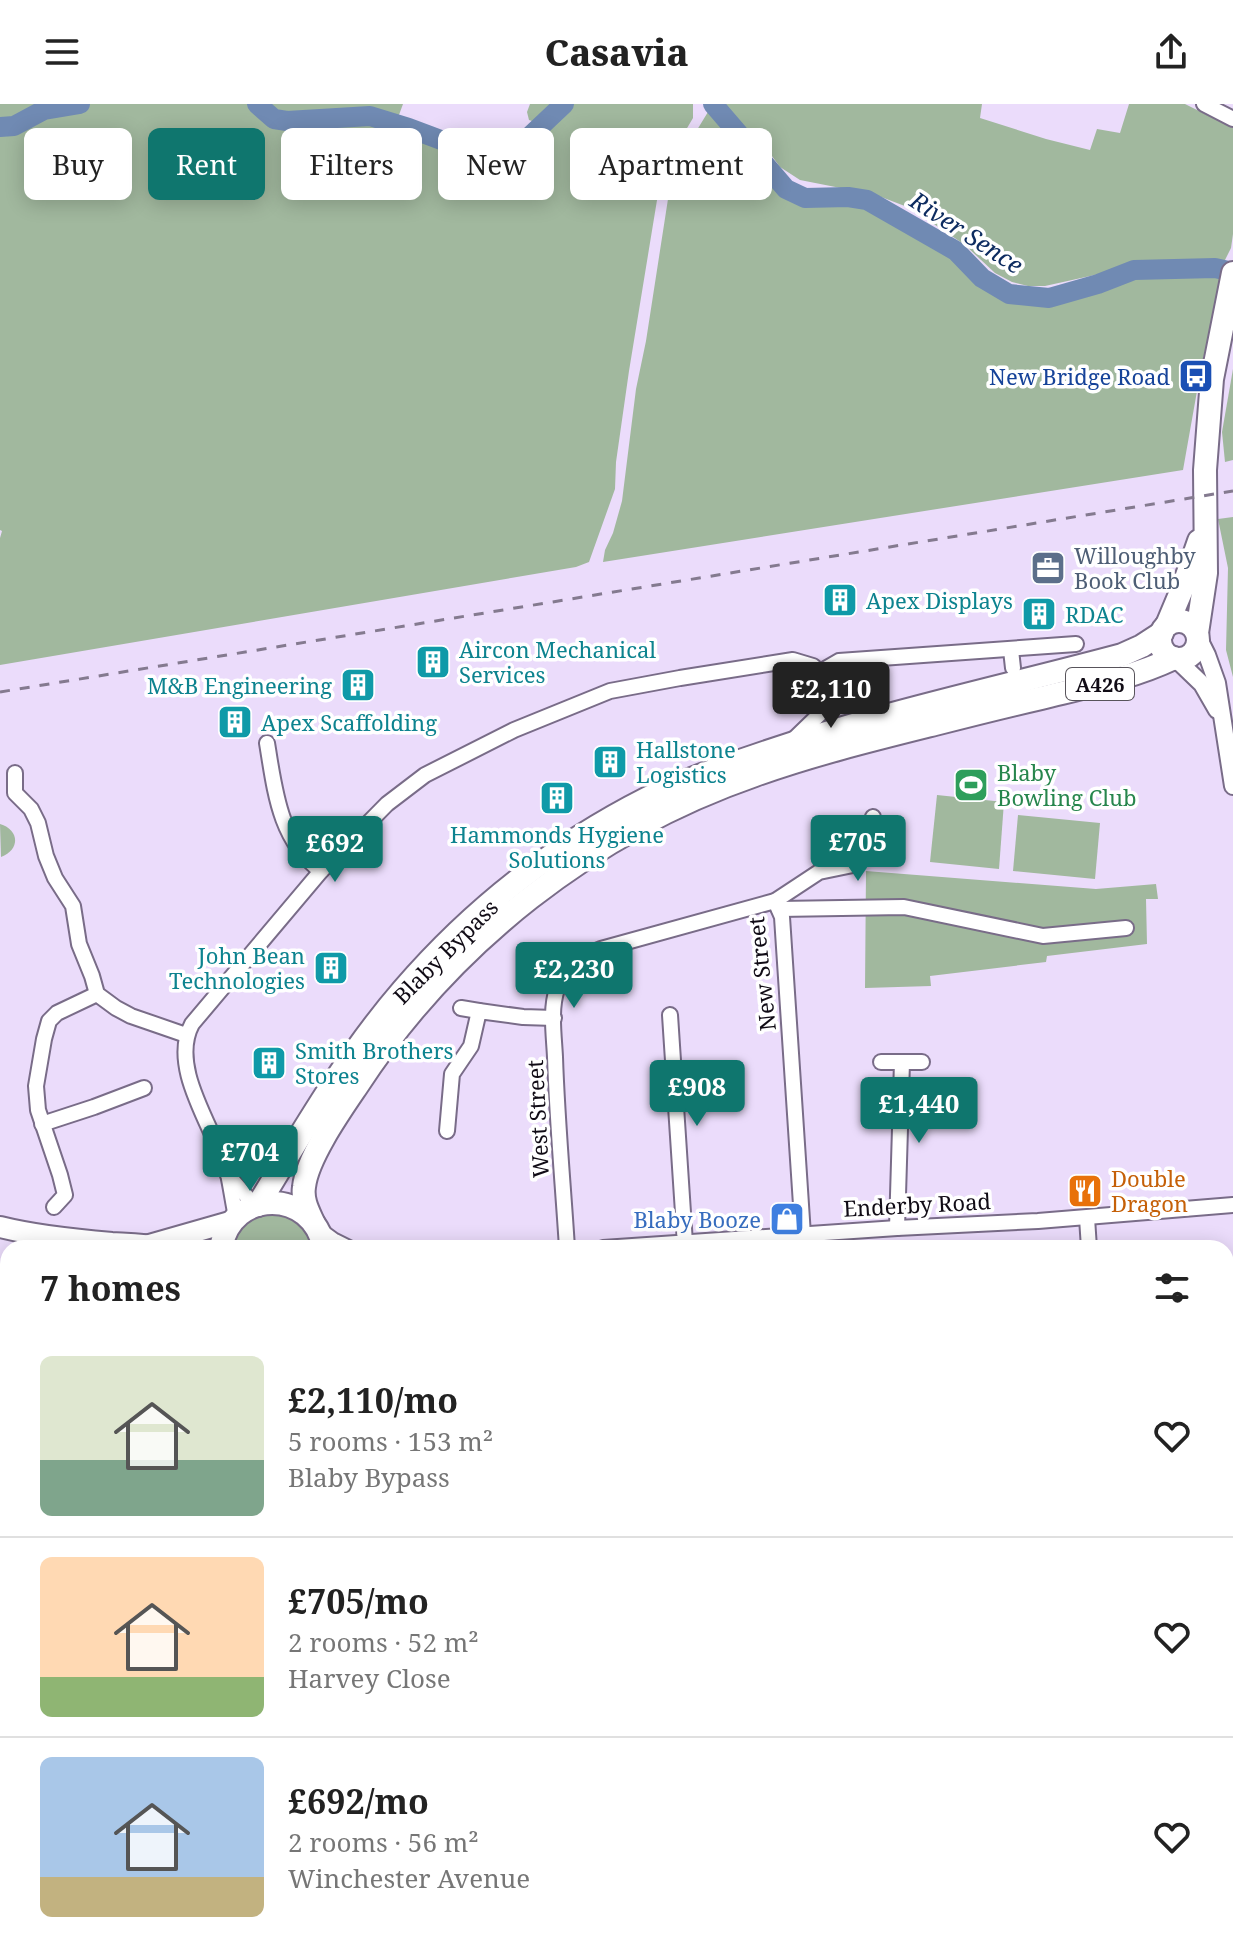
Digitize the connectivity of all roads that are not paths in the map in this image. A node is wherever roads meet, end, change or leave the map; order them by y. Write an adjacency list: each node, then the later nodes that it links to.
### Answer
1 (1204, 104): 2 (street)
2 (1233, 119)
3 (1232, 280): 4 (main road)
4 (1205, 521): 5 (main road); 6 (main road)
5 (1164, 629): 6 (main road); 9 (main road); 13 (main road, Blaby Bypass / A426)
6 (1198, 635): 9 (main road); 14 (street)
7 (1076, 644): 8 (street)
8 (1011, 650): 10 (street); 11 (street)
9 (1175, 659): 14 (street); 43 (main road, Blaby Bypass / A426)
10 (1013, 668)
11 (820, 672): 12 (street); 21 (street)
12 (830, 691): 13 (street); 16 (street)
13 (889, 715): 16 (main road, Blaby Bypass / A426)
14 (1222, 723): 18 (street)
15 (267, 743): 21 (street)
16 (790, 744): 39 (main road, Blaby Bypass / A426)
17 (15, 773): 19 (street)
18 (1233, 786)
19 (7, 796): 24 (street)
20 (873, 817): 22 (street)
21 (321, 871): 29 (street)
22 (777, 905): 23 (street); 28 (street, West Street); 44 (street, New Street)
23 (1126, 928)
24 (97, 994): 29 (street); 35 (street)
25 (461, 1008): 26 (street)
26 (479, 1011): 28 (street); 34 (street)
27 (670, 1015): 49 (street)
28 (554, 1018): 48 (street, West Street)
29 (186, 1035): 36 (street)
30 (881, 1062): 31 (street)
31 (902, 1062): 32 (street); 42 (street)
32 (922, 1062)
33 (144, 1088): 35 (street)
34 (453, 1122)
35 (42, 1124): 38 (street)
36 (228, 1174): 39 (street); 39 (street)
37 (1233, 1205): 40 (street, Enderby Road)
38 (54, 1207)
39 (245, 1212): 43 (main road); 46 (main road); 47 (main road, Blaby Bypass)
40 (1087, 1218): 42 (street, Enderby Road); 51 (street)
41 (0, 1227): 45 (main road)
42 (897, 1228): 44 (street, Enderby Road)
43 (318, 1233)
44 (803, 1235): 50 (street, Enderby Road)
45 (79, 1240)
46 (172, 1240)
47 (223, 1240)
48 (566, 1240)
49 (685, 1240)
50 (770, 1240)
51 (1088, 1240)

